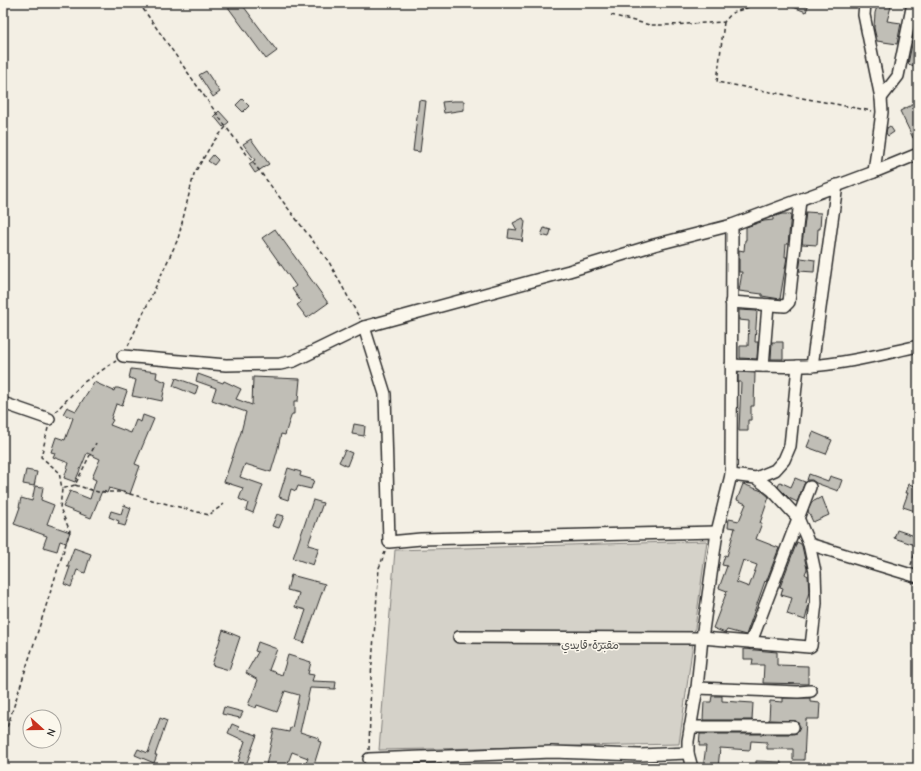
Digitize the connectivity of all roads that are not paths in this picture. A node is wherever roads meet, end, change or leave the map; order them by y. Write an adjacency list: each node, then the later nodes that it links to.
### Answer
1 (865, 3): 3 (street)
2 (913, 3): 3 (street)
3 (881, 98): 5 (street)
4 (918, 154): 5 (street)
5 (874, 172): 6 (street)
6 (837, 185): 7 (street); 17 (street)
7 (800, 200): 8 (street); 10 (street)
8 (732, 224): 9 (street); 11 (street)
9 (731, 302): 10 (street); 14 (street)
10 (768, 305): 15 (street)
11 (364, 327): 13 (street); 24 (street)
12 (918, 346): 17 (street)
13 (123, 356)
14 (731, 365): 15 (street); 20 (street)
15 (763, 366): 16 (street)
16 (798, 366): 17 (street); 21 (street)
17 (812, 366)
18 (3, 403): 19 (street)
19 (50, 419)
20 (732, 475): 21 (street); 24 (street)
21 (756, 478): 23 (street)
22 (810, 487): 23 (street)
23 (798, 518): 25 (street); 29 (street)
24 (717, 532): 28 (street)
25 (809, 544): 26 (street); 29 (street)
26 (913, 576)
27 (459, 637): 28 (street)
28 (702, 638): 29 (street); 30 (street)
29 (751, 642)
30 (697, 688): 31 (street); 33 (street)
31 (811, 691)
32 (793, 727): 33 (street)
33 (690, 728): 34 (street)
34 (688, 753): 35 (street); 36 (street)
35 (369, 759)
36 (692, 768)

